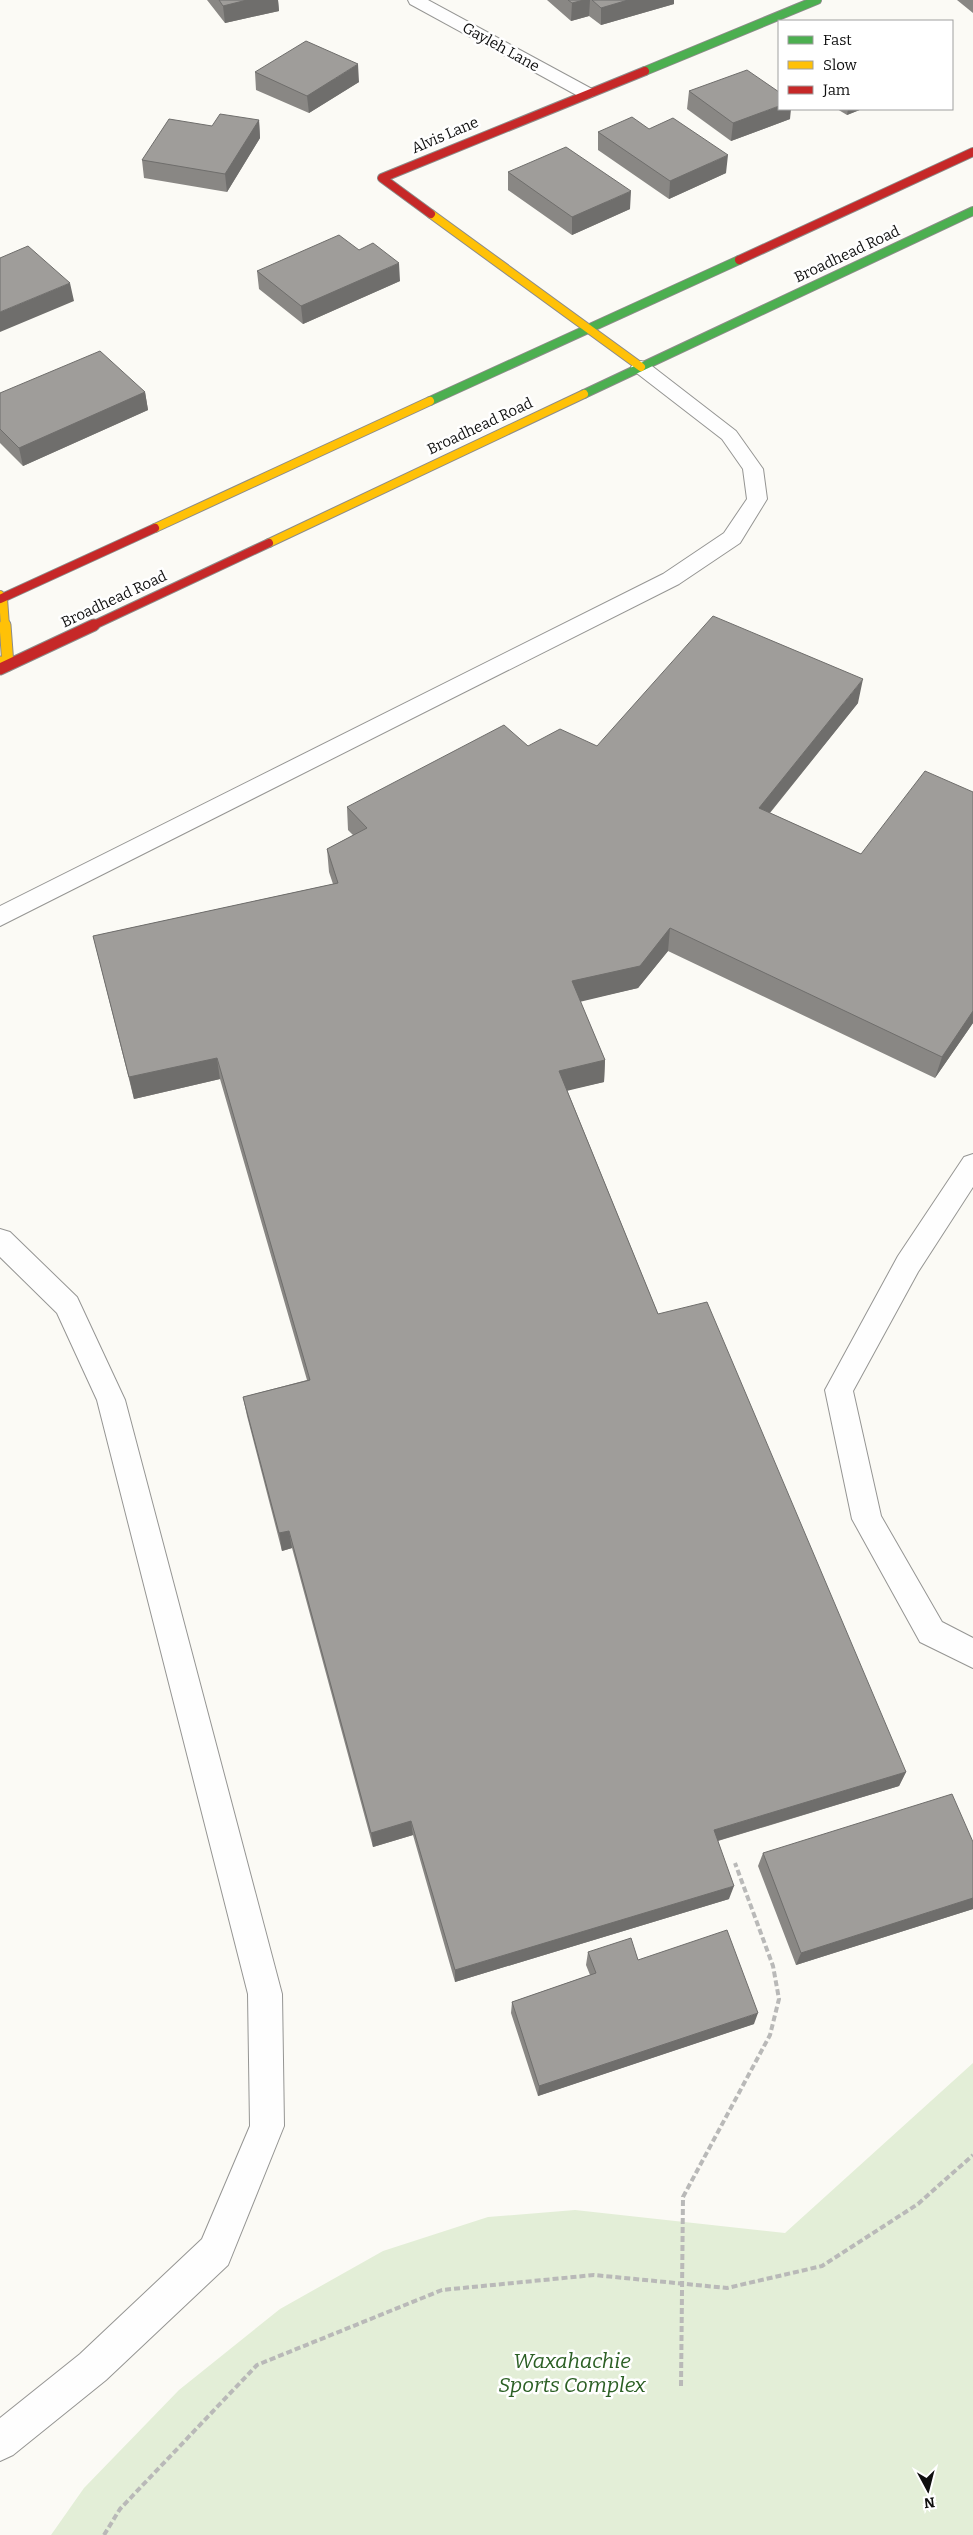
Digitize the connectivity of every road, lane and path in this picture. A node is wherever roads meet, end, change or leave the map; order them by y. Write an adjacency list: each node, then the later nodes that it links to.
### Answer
1 (416, 0): 3 (street, Gayleh Lane)
2 (817, 0): 3 (street, Alvis Lane)
3 (586, 93): 6 (street, Alvis Lane)
4 (973, 152): 6 (street)
5 (973, 211): 7 (street, Broadhead Road)
6 (587, 328): 7 (street, Alvis Lane); 8 (street)
7 (641, 367): 9 (street, Broadhead Road); 10 (street)
8 (1, 598): 9 (street)
9 (3, 666)
10 (0, 917)
11 (973, 1165): 13 (street)
12 (0, 1240): 18 (street)
13 (973, 1654)
14 (735, 1863): 16 (path)
15 (973, 2154): 16 (path)
16 (681, 2284): 17 (path); 19 (path)
17 (681, 2386)
18 (0, 2442)
19 (104, 2535)

